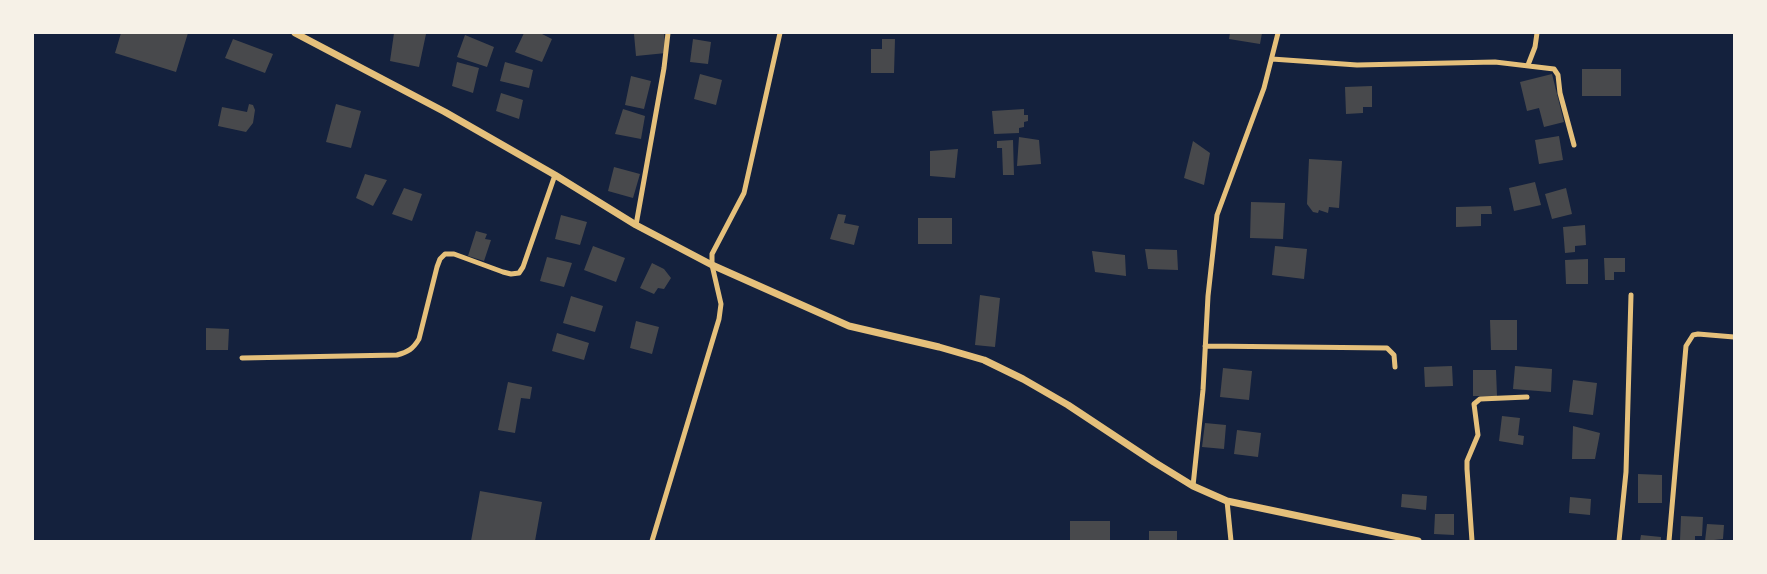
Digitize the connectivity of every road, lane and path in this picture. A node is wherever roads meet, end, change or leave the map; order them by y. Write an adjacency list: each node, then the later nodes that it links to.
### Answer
1 (295, 33): 9 (street)
2 (668, 33): 10 (street)
3 (780, 33): 11 (street)
4 (1278, 33): 6 (street)
5 (1537, 33): 7 (street)
6 (1272, 59): 7 (street); 14 (street)
7 (1528, 65): 8 (street)
8 (1574, 145)
9 (555, 175): 10 (street); 15 (street)
10 (636, 225): 11 (street)
11 (712, 265): 18 (street); 20 (street)
12 (1631, 295): 24 (street)
13 (1734, 337): 25 (street)
14 (1205, 346): 16 (street); 18 (street)
15 (242, 358)
16 (1395, 367)
17 (1527, 397): 23 (street)
18 (1193, 486): 19 (street)
19 (1227, 501): 21 (street); 22 (street)
20 (651, 541)
21 (1231, 541)
22 (1418, 541)
23 (1473, 541)
24 (1619, 541)
25 (1669, 541)

